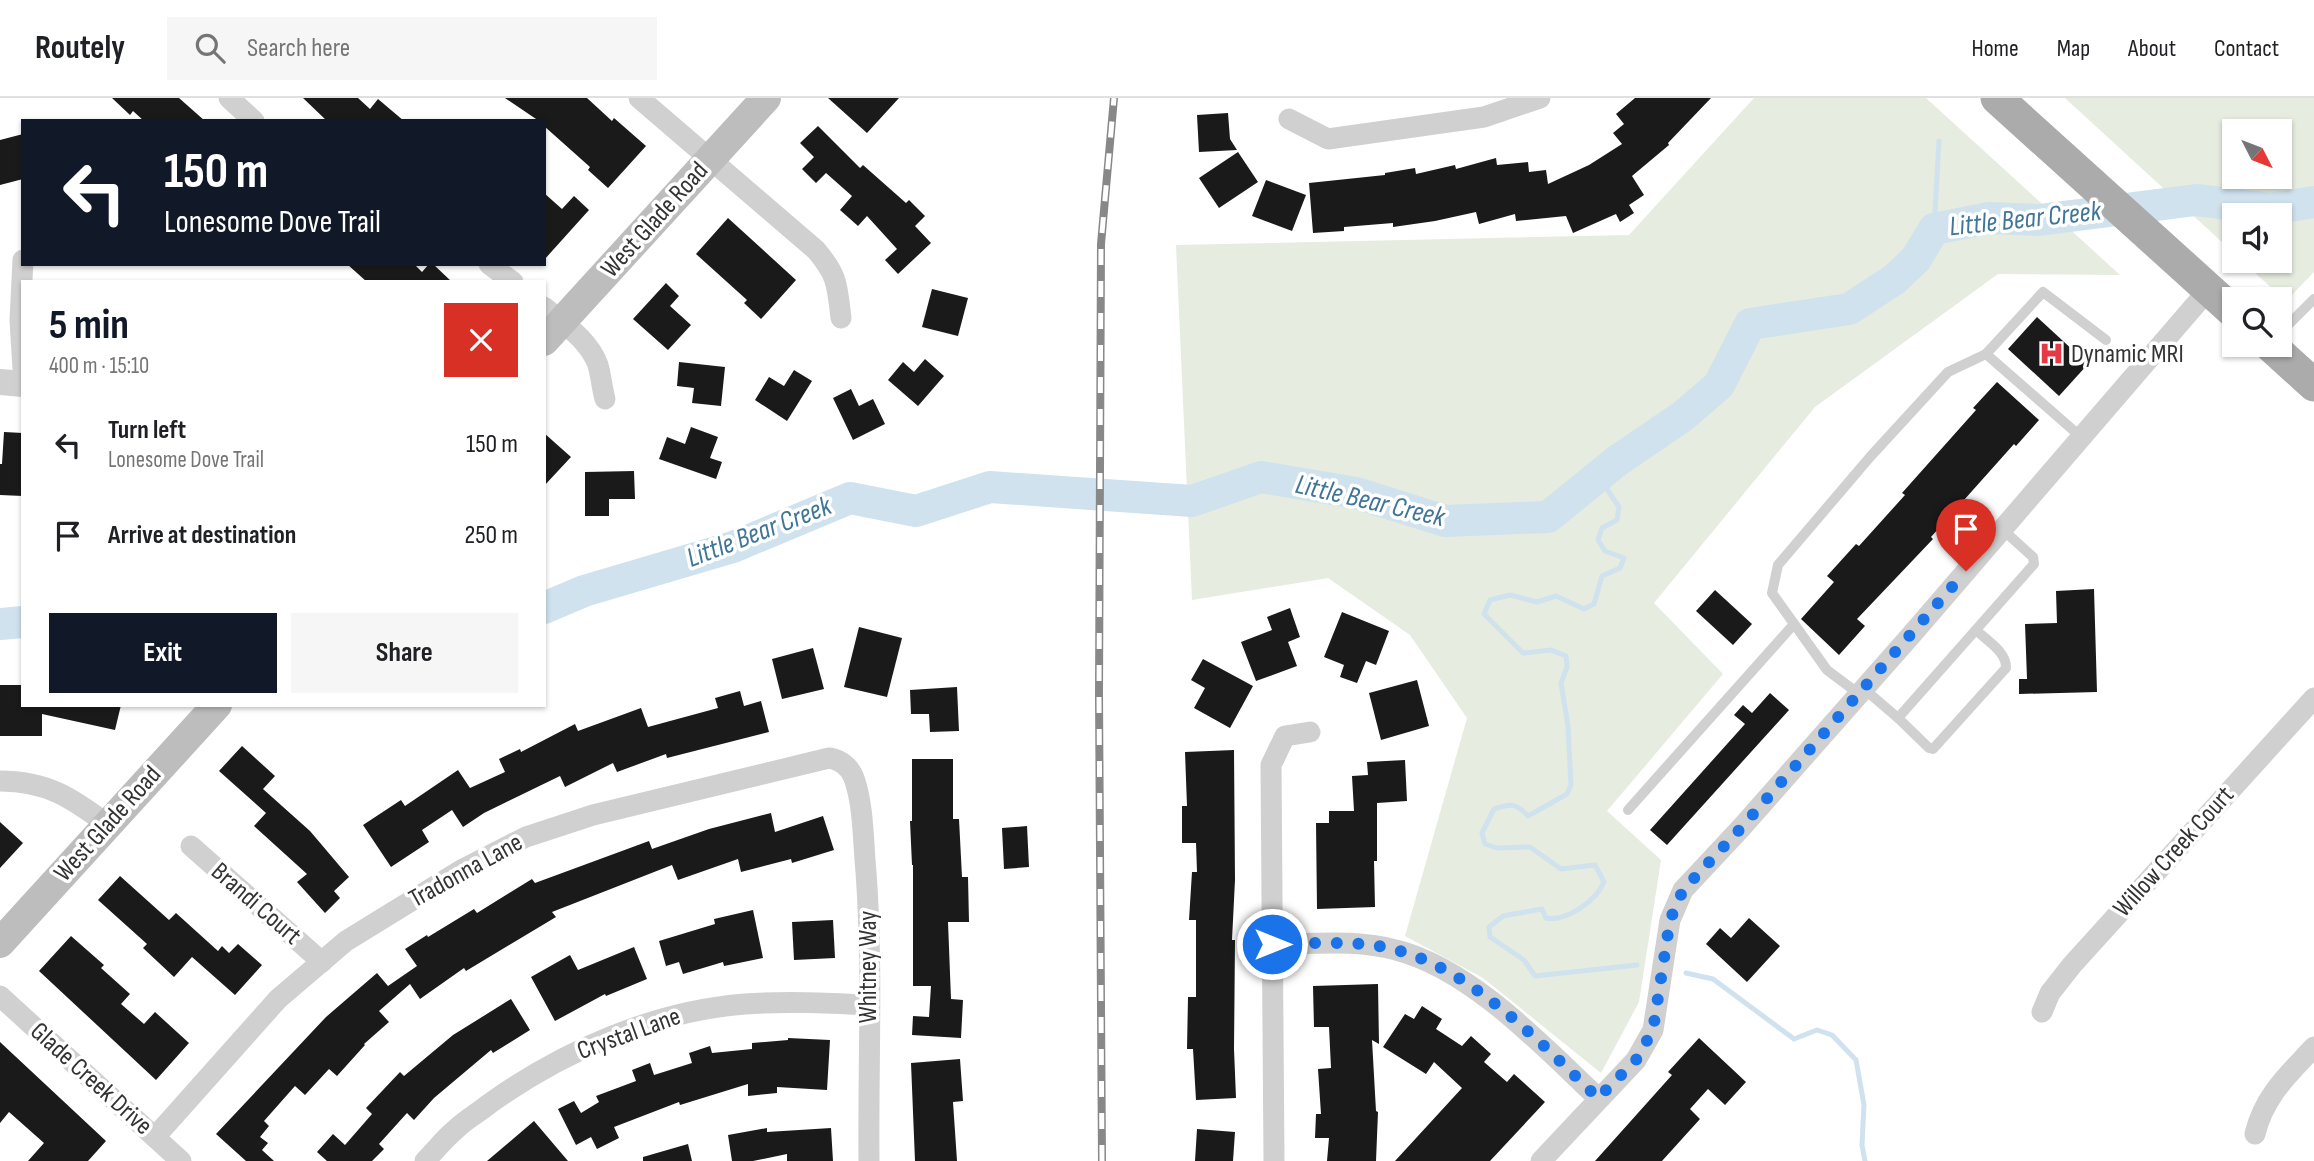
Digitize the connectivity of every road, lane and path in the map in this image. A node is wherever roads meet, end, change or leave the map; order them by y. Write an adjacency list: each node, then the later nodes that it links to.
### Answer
1 (229, 98): 6 (street)
2 (639, 98): 8 (street)
3 (766, 98): 8 (main road, West Glade Road)
4 (1540, 98): 7 (street)
5 (1997, 98): 11 (main road)
6 (252, 119)
7 (1289, 119)
8 (710, 160): 15 (street); 17 (main road, West Glade Road)
9 (492, 266): 10 (street)
10 (510, 280)
11 (2208, 289): 14 (main road); 26 (street)
12 (2314, 299): 16 (lane)
13 (21, 300): 18 (street)
14 (2222, 301)
15 (841, 318)
16 (2292, 321)
17 (550, 324): 25 (street)
18 (21, 336)
19 (2106, 340): 20 (lane)
20 (1986, 354): 26 (lane); 28 (lane)
21 (2283, 357): 24 (main road)
22 (0, 382): 23 (street)
23 (21, 384)
24 (2314, 385)
25 (605, 399)
26 (2081, 438): 27 (street)
27 (2002, 529): 29 (lane); 30 (street)
28 (1794, 624): 30 (lane); 37 (lane)
29 (1976, 630): 33 (lane); 33 (lane)
30 (1861, 691): 33 (lane); 47 (street)
31 (2314, 698): 45 (street, Willow Creek Court)
32 (215, 707): 38 (main road, West Glade Road)
33 (1898, 718)
34 (1310, 732): 41 (street)
35 (852, 775): 42 (street, Tradonna Lane); 44 (street, Whitney Way)
36 (0, 781): 38 (street)
37 (1628, 810)
38 (108, 825): 40 (main road, West Glade Road)
39 (191, 846): 42 (street, Brandi Court)
40 (0, 943)
41 (1272, 944): 47 (street); 53 (street)
42 (322, 962): 49 (street, Tradonna Lane)
43 (0, 996): 49 (street, Glade Creek Drive)
44 (868, 1005): 51 (street, Crystal Lane); 52 (street, Whitney Way)
45 (2042, 1012)
46 (2314, 1047): 48 (street)
47 (1598, 1098): 54 (street)
48 (2255, 1134)
49 (155, 1137): 50 (street, Glade Creek Drive)
50 (181, 1161)
51 (425, 1161)
52 (869, 1161)
53 (1274, 1161)
54 (1541, 1161)

